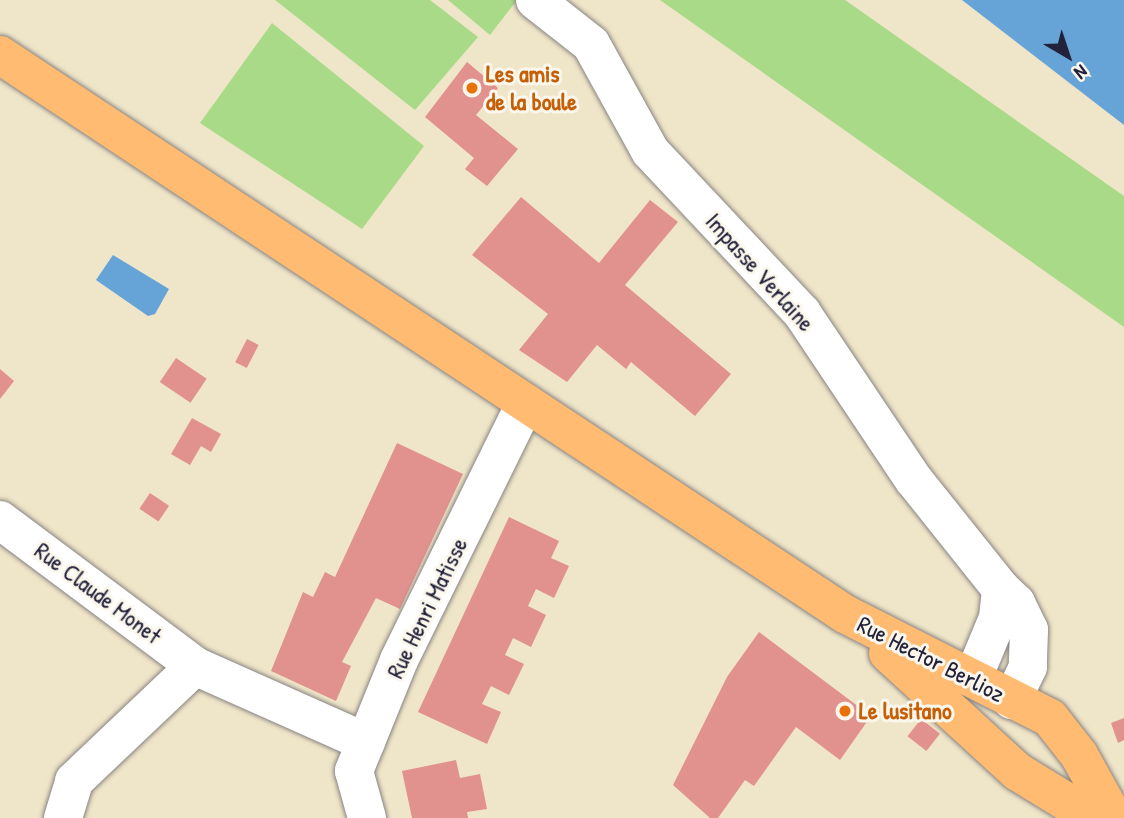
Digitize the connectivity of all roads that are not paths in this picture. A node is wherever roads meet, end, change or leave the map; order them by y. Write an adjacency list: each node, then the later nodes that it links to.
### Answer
1 (535, 0): 5 (street, Impasse Verlaine)
2 (0, 55): 3 (main road)
3 (525, 404): 6 (main road); 11 (street, Rue Henri Matisse)
4 (0, 520): 7 (street, Rue Claude Monet)
5 (1001, 589): 8 (street); 9 (street, Impasse Verlaine)
6 (845, 614): 8 (main road, Rue Hector Berlioz); 10 (main road, Rue Hector Berlioz)
7 (195, 666): 11 (street, Rue Claude Monet); 12 (street)
8 (973, 678): 9 (main road, Rue Hector Berlioz); 10 (main road)
9 (1012, 700): 10 (main road); 15 (main road, Rue Hector Berlioz)
10 (975, 734): 14 (main road, Rue Hector Berlioz)
11 (366, 742): 13 (street, Rue Henri Matisse)
12 (63, 818)
13 (367, 818)
14 (1093, 818)
15 (1114, 818)

